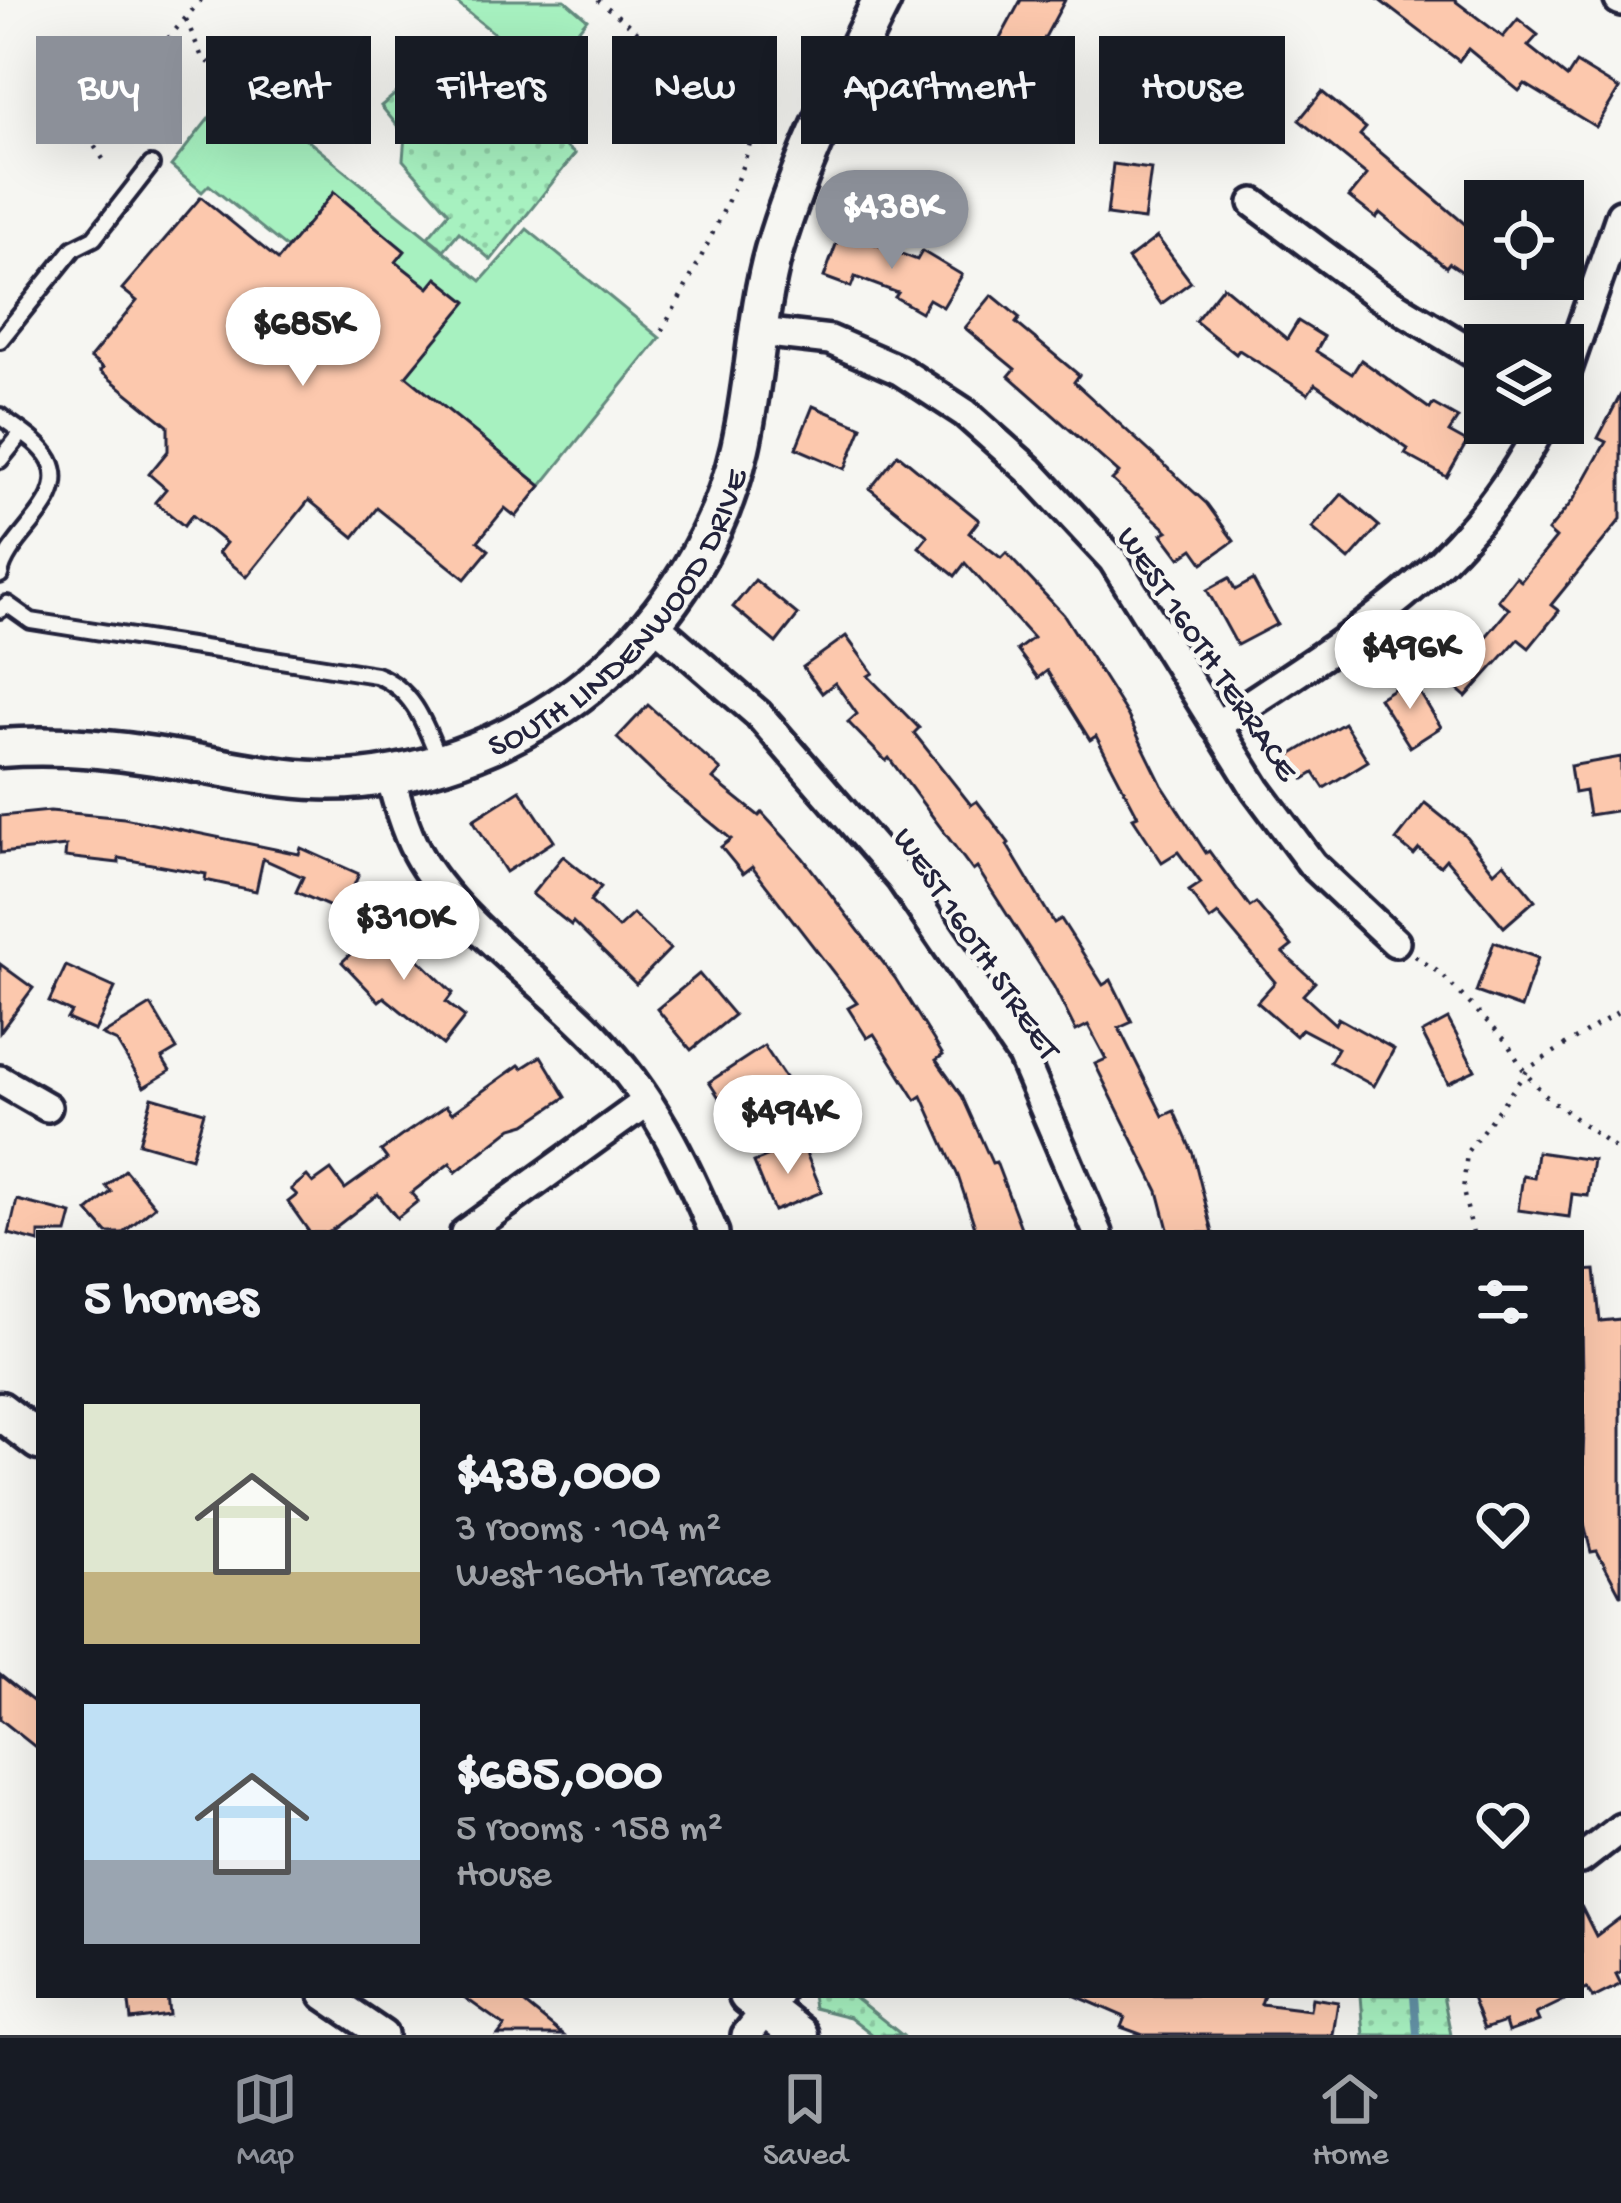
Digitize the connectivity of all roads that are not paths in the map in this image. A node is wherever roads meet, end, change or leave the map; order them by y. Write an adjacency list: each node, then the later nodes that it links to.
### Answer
1 (882, 0): 6 (street, SOUTH LINDENWOOD DRIVE)
2 (151, 166): 7 (lane)
3 (1254, 203): 8 (street)
4 (1621, 214): 5 (street)
5 (1583, 324)
6 (760, 332): 15 (street, SOUTH LINDENWOOD DRIVE); 16 (street, WEST 160TH TERRACE)
7 (0, 340)
8 (1464, 347)
9 (0, 416): 10 (lane)
10 (22, 433): 12 (lane); 13 (lane)
11 (1533, 444): 16 (street)
12 (0, 460)
13 (0, 579): 14 (lane)
14 (3, 607): 18 (lane)
15 (652, 622): 18 (street, SOUTH LINDENWOOD DRIVE); 26 (street, WEST 160TH STREET)
16 (1216, 726): 20 (street, WEST 160TH TERRACE)
17 (0, 748): 19 (street, SOUTH LINDENWOOD DRIVE)
18 (441, 764): 19 (street, SOUTH LINDENWOOD DRIVE)
19 (390, 775): 22 (street)
20 (1395, 943)
21 (0, 1080): 23 (street)
22 (646, 1102): 24 (street); 25 (street)
23 (47, 1107)
24 (469, 1230)
25 (713, 1230)
26 (1097, 1230)
27 (0, 1411): 28 (street)
28 (36, 1439)
29 (1621, 1828): 30 (street)
30 (1584, 1857)
31 (328, 1998): 33 (street)
32 (759, 2009): 34 (street)
33 (383, 2035)
34 (799, 2035)

